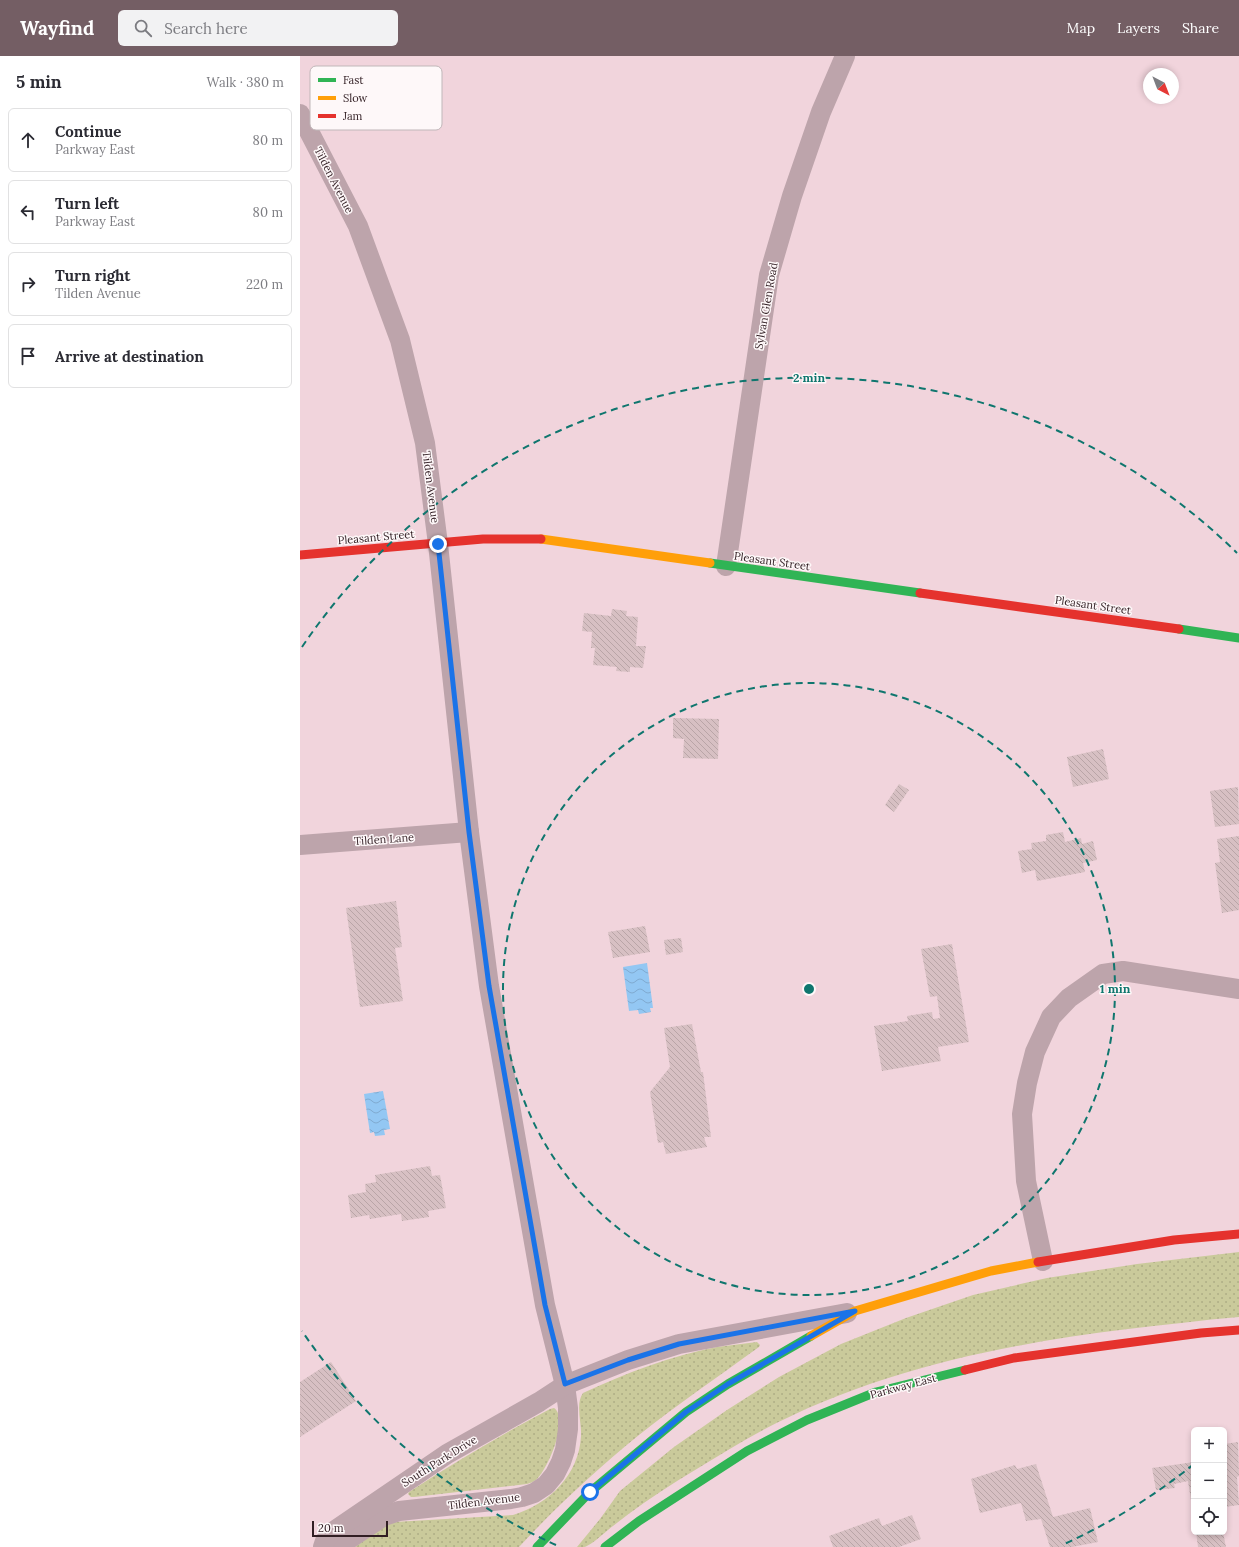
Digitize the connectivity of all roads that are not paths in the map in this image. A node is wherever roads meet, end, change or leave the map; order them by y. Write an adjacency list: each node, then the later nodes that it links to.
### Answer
1 (845, 56): 5 (street, Sylvan Glen Road)
2 (300, 114): 3 (street, Tilden Avenue)
3 (438, 544): 4 (street, Pleasant Street); 5 (street, Pleasant Street); 7 (street, Tilden Avenue)
4 (300, 555)
5 (726, 566): 6 (street, Pleasant Street)
6 (1239, 638)
7 (469, 832): 8 (street, Tilden Lane); 14 (street, Tilden Avenue)
8 (300, 845)
9 (1239, 989): 11 (street)
10 (1239, 1234): 11 (street)
11 (1043, 1261): 12 (street)
12 (855, 1311): 14 (street); 17 (street)
13 (1239, 1330): 18 (street, Parkway East)
14 (565, 1384): 15 (street, South Park Drive); 16 (street, Tilden Avenue)
15 (323, 1547)
16 (337, 1547)
17 (537, 1547)
18 (605, 1547)

